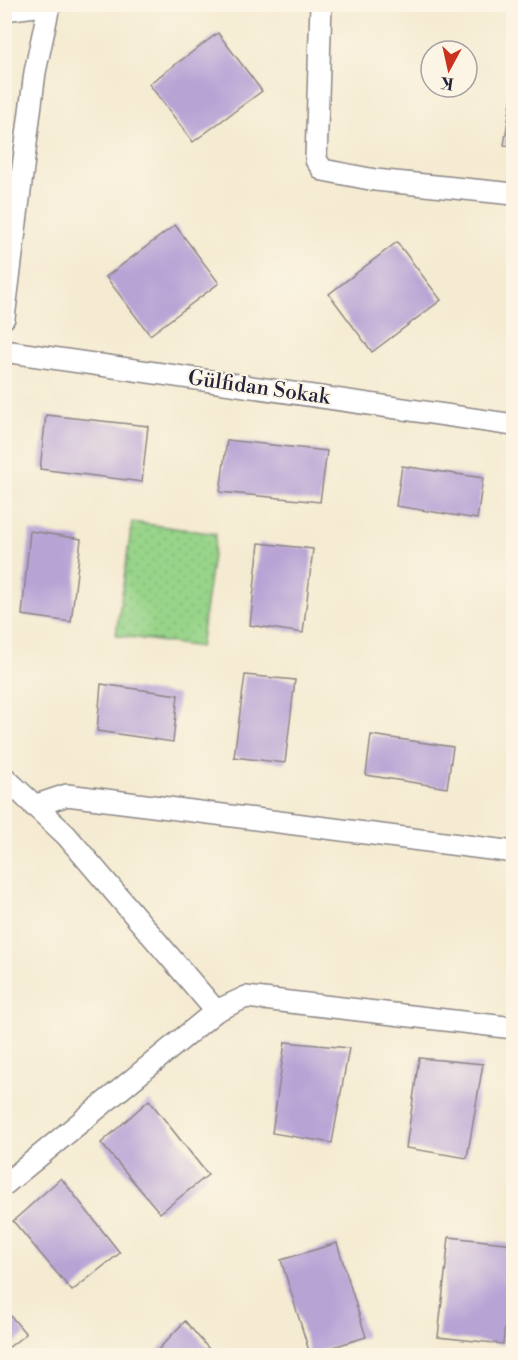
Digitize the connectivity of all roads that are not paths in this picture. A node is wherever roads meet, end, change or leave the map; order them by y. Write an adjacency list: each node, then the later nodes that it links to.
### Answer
1 (321, 4): 4 (street)
2 (51, 5): 3 (street); 5 (street)
3 (4, 10)
4 (513, 194)
5 (4, 318)
6 (4, 351): 7 (street, Gülfidan Sokak)
7 (513, 425)
8 (4, 777): 9 (street)
9 (34, 806): 10 (street); 11 (street)
10 (513, 852)
11 (216, 1011): 12 (street); 13 (street)
12 (513, 1028)
13 (4, 1185)

